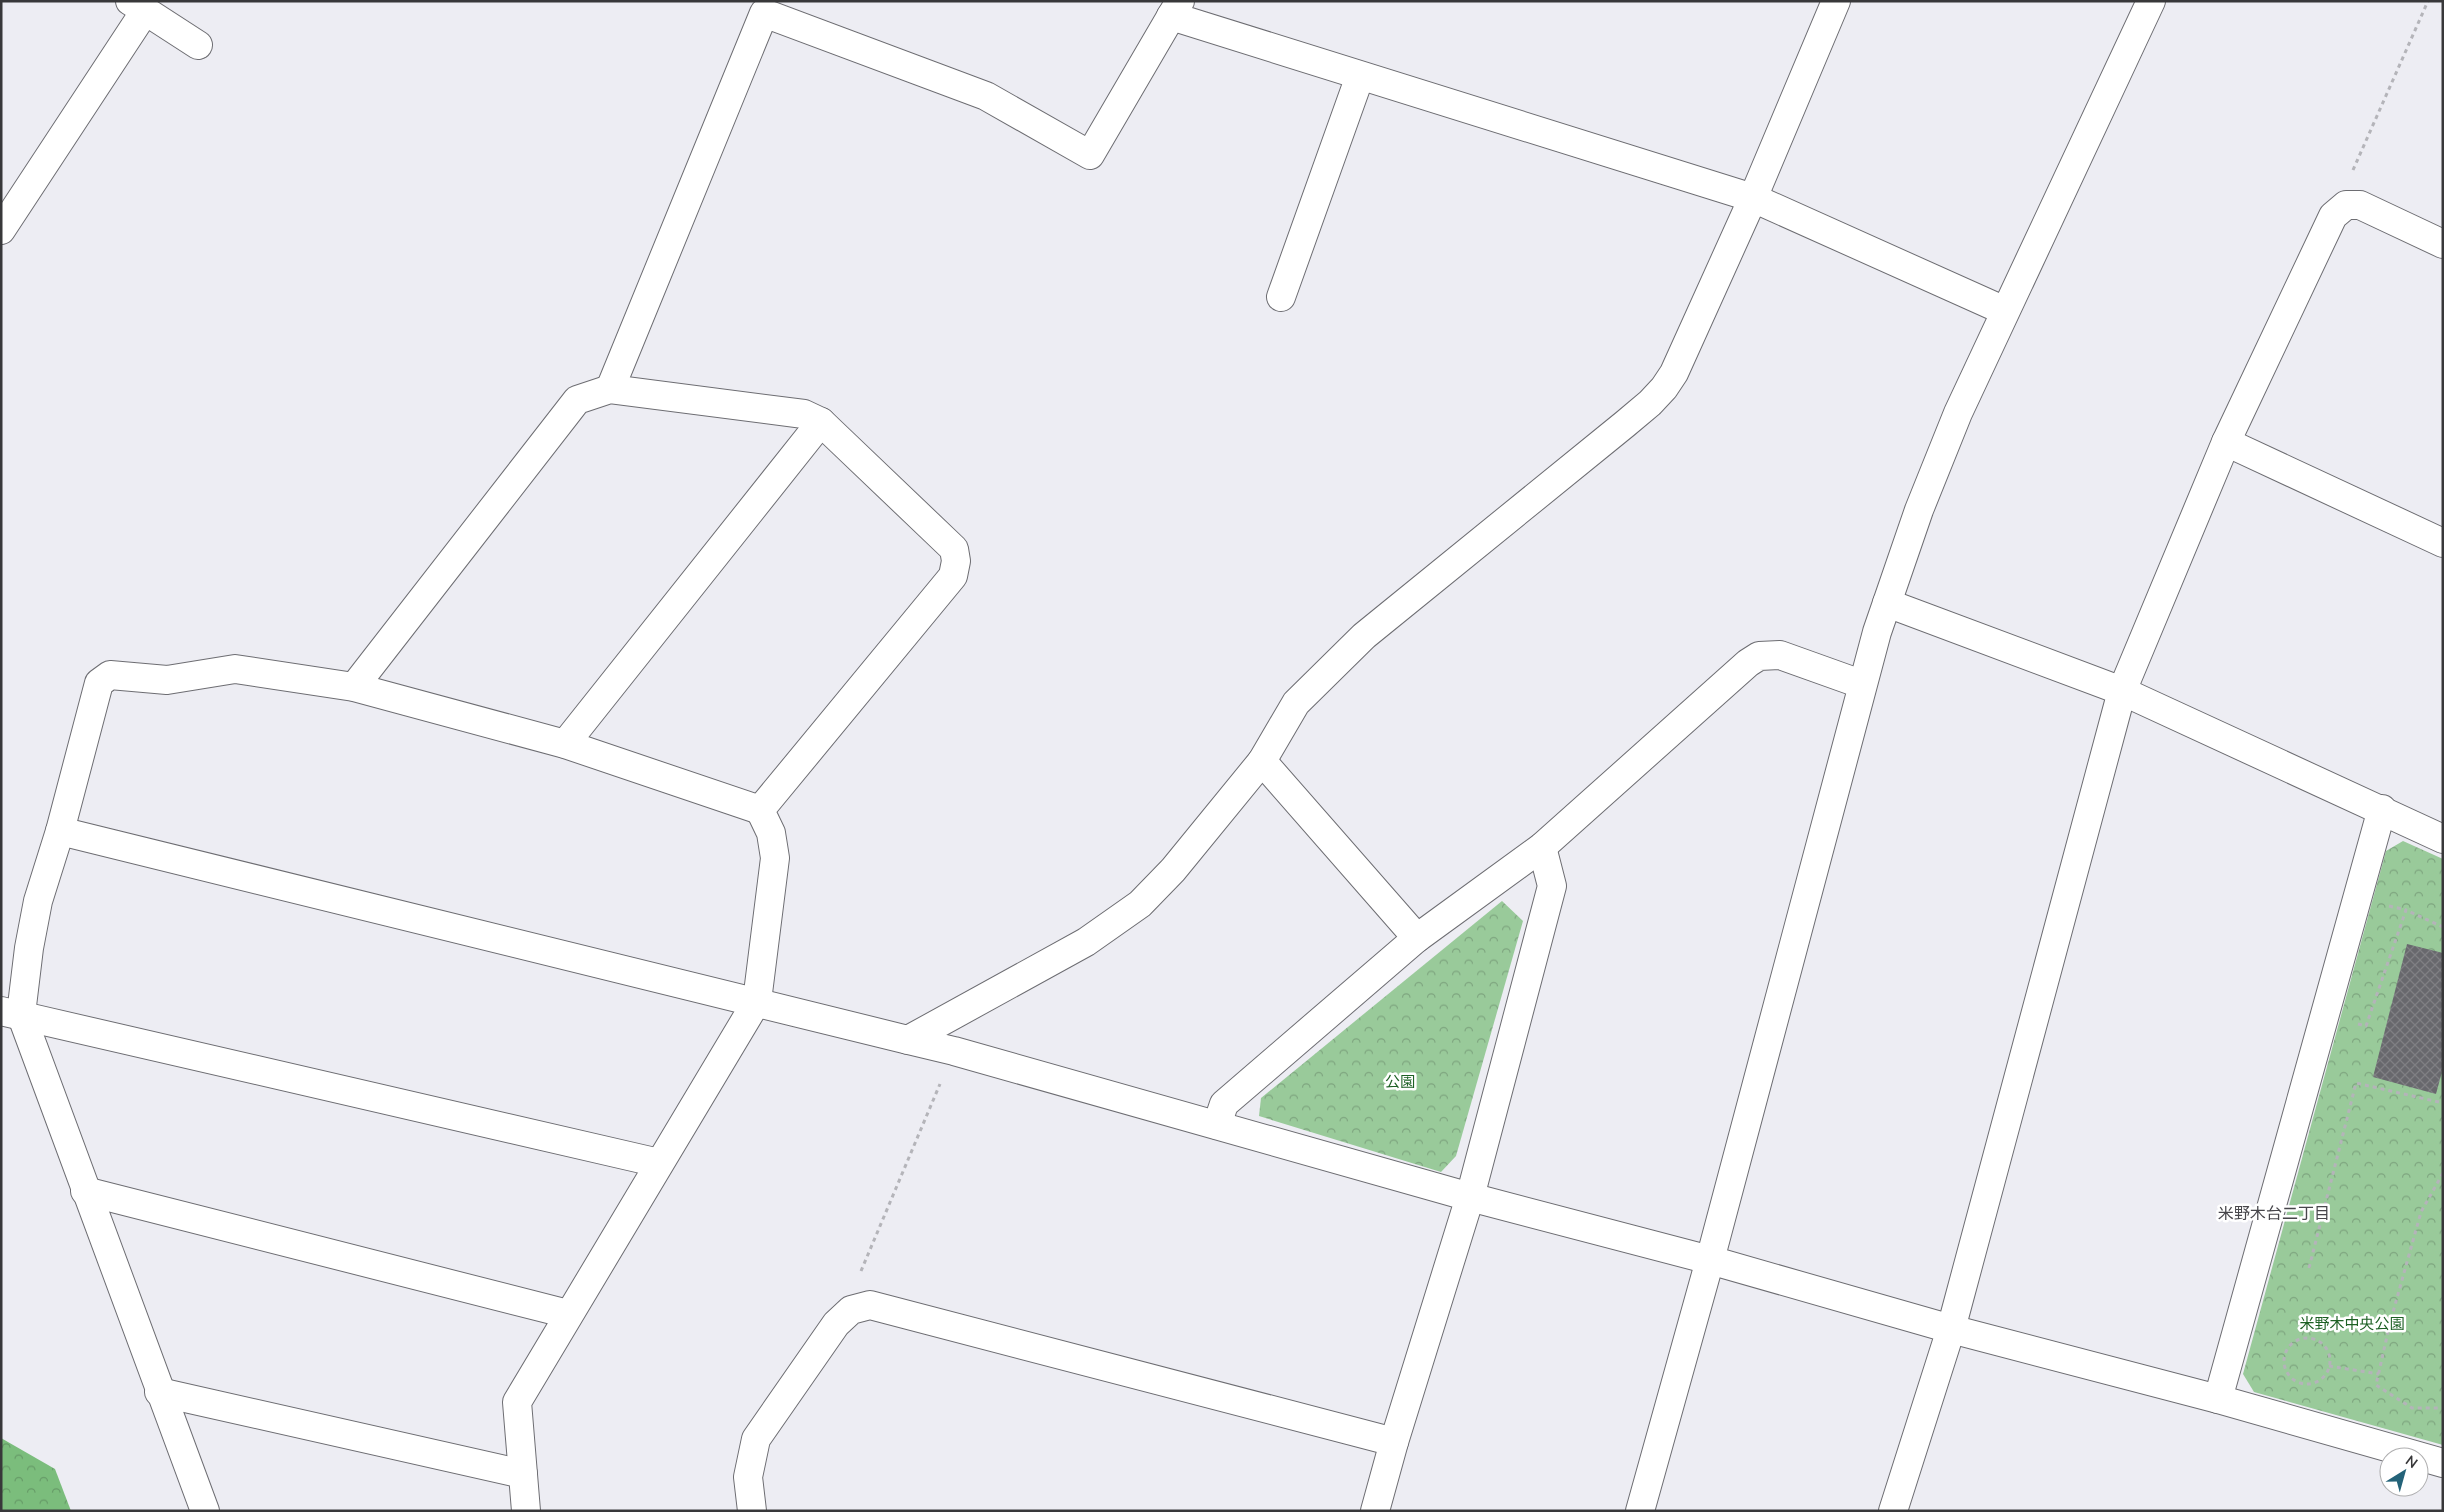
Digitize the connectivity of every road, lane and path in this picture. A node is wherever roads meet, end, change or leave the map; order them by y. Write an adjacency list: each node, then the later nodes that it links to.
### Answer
1 (1836, 1): 9 (street)
2 (2151, 1): 14 (street)
3 (2428, 1): 10 (path)
4 (137, 6): 7 (street); 11 (street)
5 (766, 7): 6 (street); 15 (street)
6 (1176, 9): 8 (street)
7 (198, 45)
8 (1360, 76): 9 (street); 13 (street)
9 (1753, 198): 14 (street); 24 (street)
10 (2333, 216): 12 (street); 17 (street)
11 (1, 230)
12 (2443, 244)
13 (1281, 297)
14 (2005, 310): 19 (street)
15 (610, 389): 16 (street); 21 (street)
16 (821, 422): 23 (street); 26 (street)
17 (2226, 442): 18 (street); 22 (street)
18 (2443, 543)
19 (1887, 603): 20 (street); 22 (street)
20 (1861, 684): 29 (street); 43 (street)
21 (354, 686): 23 (street); 27 (street)
22 (2122, 691): 25 (street); 47 (street)
23 (565, 744): 26 (street)
24 (1262, 762): 31 (street); 35 (street)
25 (2382, 809): 28 (street); 51 (street)
26 (760, 810): 32 (street)
27 (60, 831): 32 (street); 33 (street)
28 (2443, 839)
29 (1542, 847): 31 (street); 42 (street)
30 (2443, 927): 34 (path)
31 (1417, 938): 38 (street)
32 (757, 1001): 35 (street); 39 (street)
33 (11, 1013): 39 (street); 41 (street)
34 (2359, 1015)
35 (908, 1040): 36 (street)
36 (954, 1051): 38 (street); 45 (path)
37 (2443, 1103): 44 (path)
38 (1217, 1125): 42 (street)
39 (659, 1164): 46 (street)
40 (2443, 1173): 49 (path)
41 (85, 1190): 46 (street); 50 (street)
42 (1470, 1197): 43 (street); 53 (street)
43 (1710, 1260): 47 (street); 60 (street)
44 (2309, 1268)
45 (851, 1310): 53 (street); 58 (street)
46 (568, 1314): 55 (street)
47 (1952, 1329): 51 (street); 61 (street)
48 (2329, 1366): 48 (path); 49 (path)
49 (2379, 1374): 52 (path)
50 (159, 1392): 55 (street); 56 (street)
51 (2218, 1399): 54 (street)
52 (2443, 1408)
53 (1394, 1442): 59 (street)
54 (2443, 1463)
55 (522, 1474): 57 (street)
56 (205, 1511)
57 (526, 1511)
58 (752, 1511)
59 (1375, 1511)
60 (1640, 1511)
61 (1893, 1511)

